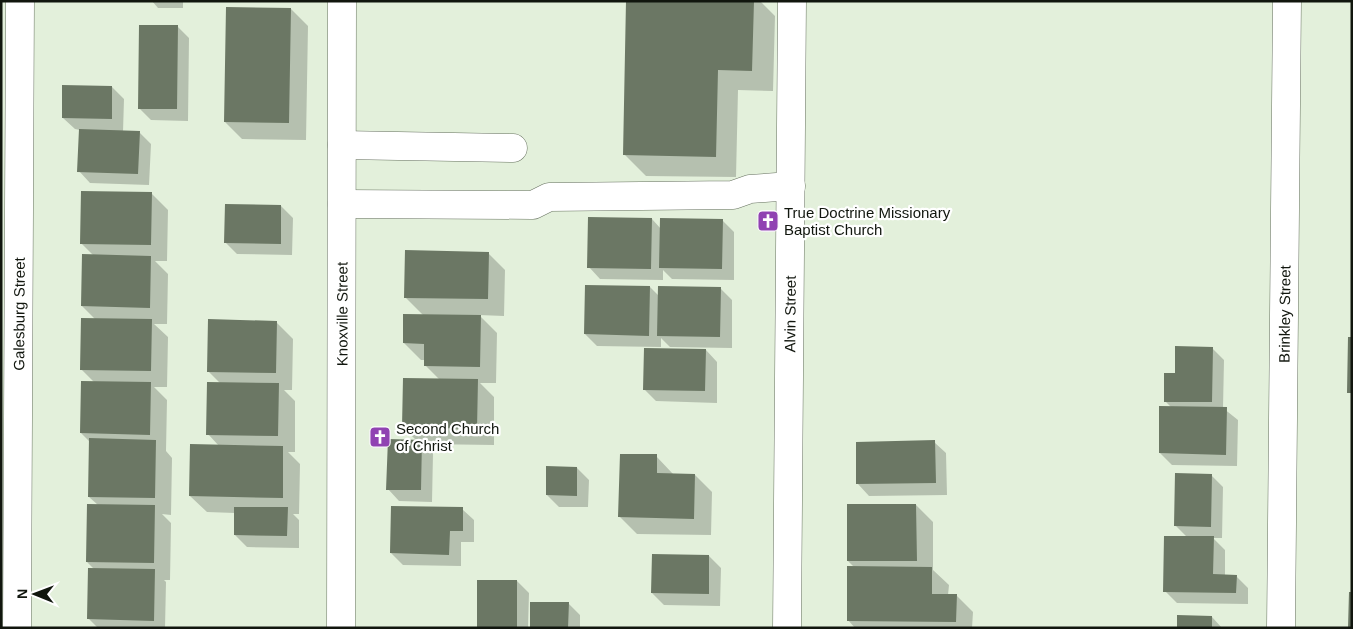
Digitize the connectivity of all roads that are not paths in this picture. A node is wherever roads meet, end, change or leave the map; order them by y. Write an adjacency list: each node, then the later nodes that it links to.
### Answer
1 (20, 1): 9 (street, Galesburg Street)
2 (342, 1): 5 (street, Knoxville Street)
3 (792, 1): 7 (street, Alvin Street)
4 (1287, 1): 12 (street, Brinkley Street)
5 (342, 145): 6 (street); 8 (street, Knoxville Street)
6 (512, 148)
7 (790, 186): 8 (street); 11 (street, Alvin Street)
8 (342, 204): 10 (street, Knoxville Street)
9 (17, 628)
10 (341, 628)
11 (787, 628)
12 (1281, 628)

